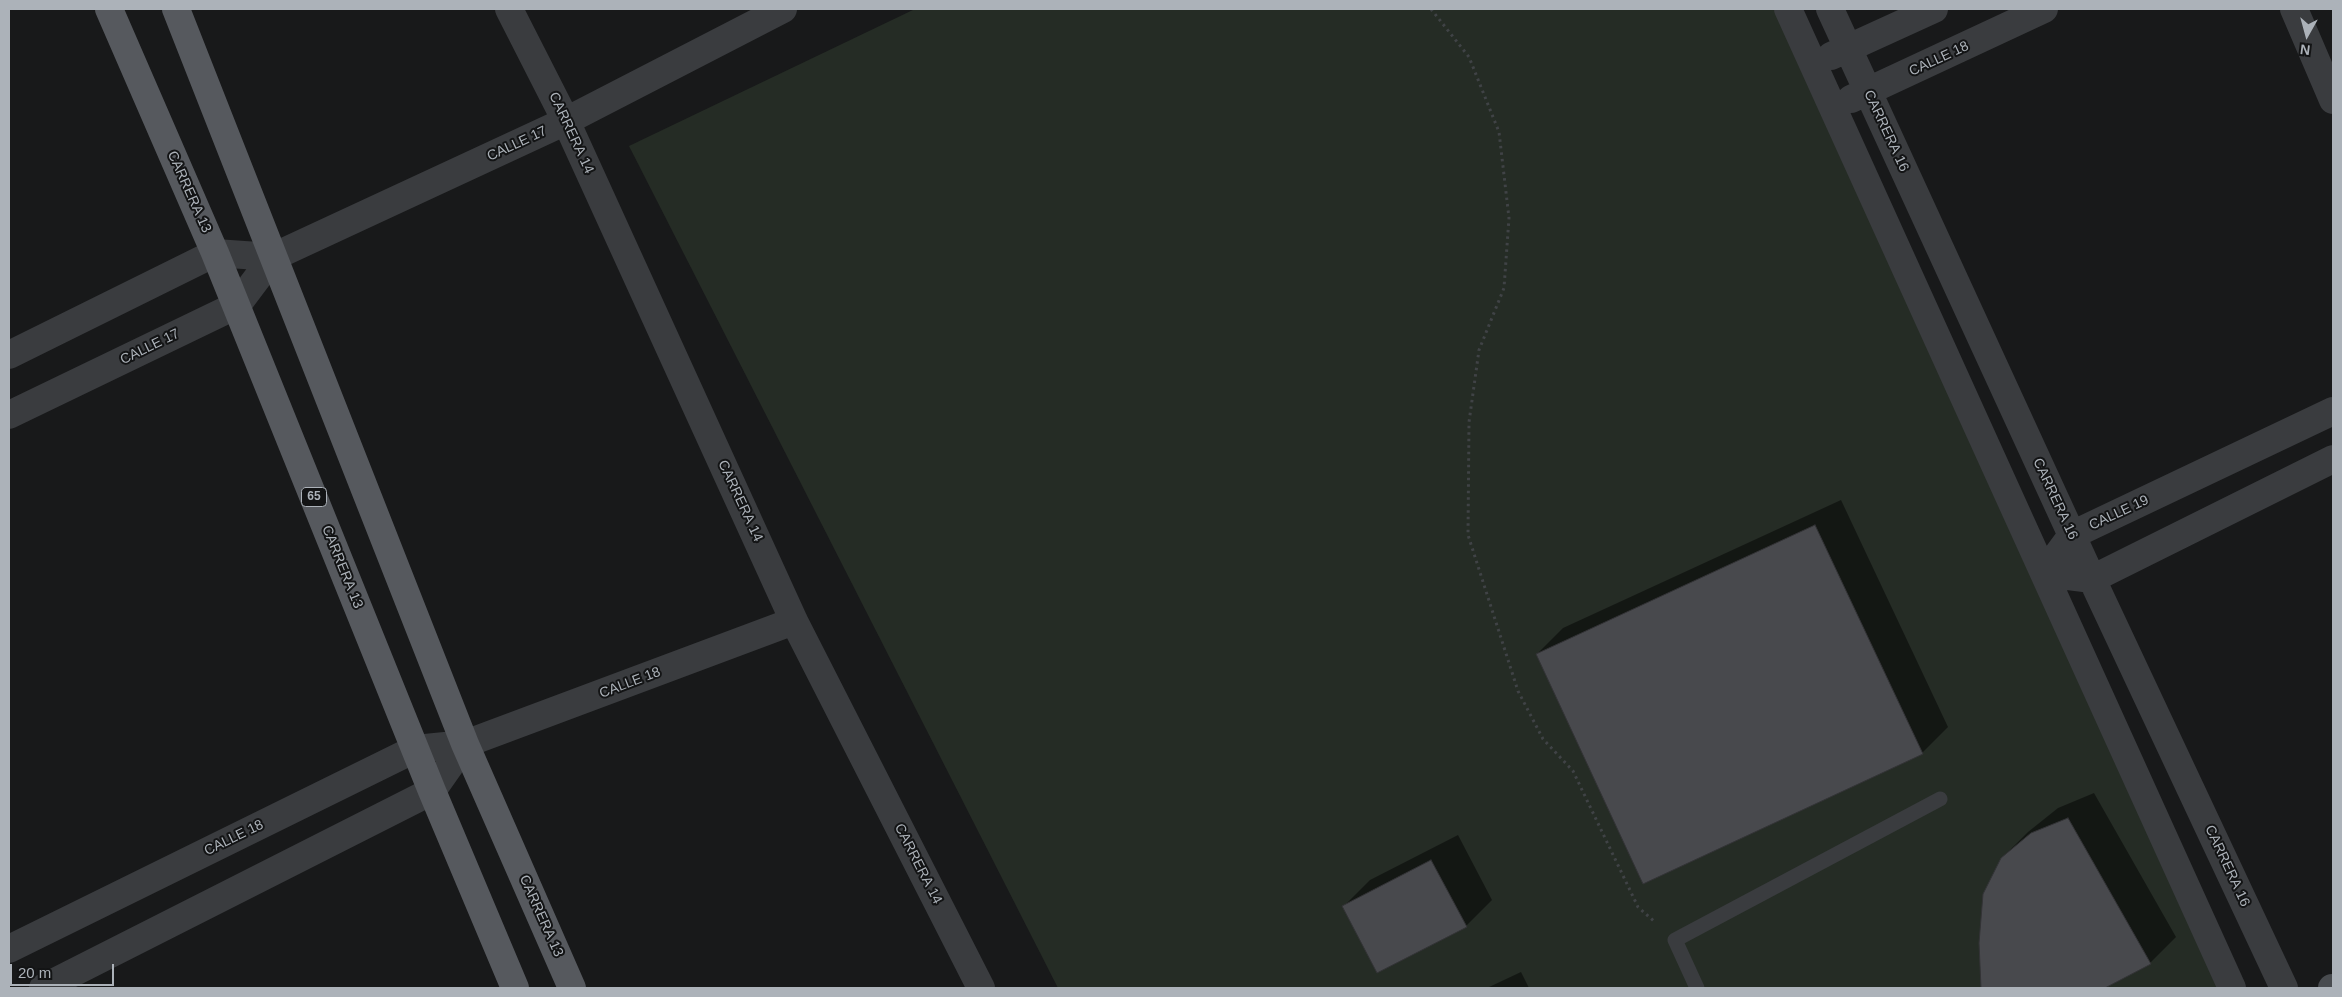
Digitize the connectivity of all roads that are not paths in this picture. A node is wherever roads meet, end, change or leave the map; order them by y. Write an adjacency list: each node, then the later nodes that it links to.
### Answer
1 (108, 9): 16 (main road, CARRERA 13 / 65)
2 (176, 9): 17 (main road, CARRERA 13)
3 (509, 9): 15 (street, CARRERA 14)
4 (783, 9): 15 (street, CALLE 17)
5 (1788, 9): 11 (street)
6 (1830, 9): 10 (street, CARRERA 16)
7 (1934, 9): 10 (street)
8 (2044, 9): 12 (street, CALLE 18)
9 (2294, 9): 13 (street)
10 (1848, 49): 11 (street); 12 (street, CARRERA 16)
11 (1813, 63): 14 (street)
12 (1868, 92): 14 (street, CALLE 18); 23 (street, CARRERA 16)
13 (2333, 100)
14 (1833, 105): 24 (street)
15 (566, 121): 17 (street, CALLE 17); 26 (street, CARRERA 14)
16 (216, 253): 17 (street, CALLE 17); 18 (main road, CARRERA 13 / 65); 19 (street)
17 (273, 257): 18 (street, CALLE 17); 27 (main road, CARRERA 13)
18 (237, 305): 21 (street, CALLE 17); 28 (main road, CARRERA 13 / 65)
19 (9, 355)
20 (2333, 411): 23 (street, CALLE 19)
21 (9, 415)
22 (2333, 459): 25 (street)
23 (2072, 535): 24 (street, CALLE 19); 25 (street, CARRERA 16)
24 (2044, 573): 25 (street); 37 (street)
25 (2092, 579): 38 (street, CARRERA 16)
26 (794, 621): 27 (street, CALLE 18); 35 (street, CARRERA 14)
27 (465, 744): 28 (street, CALLE 18); 29 (street); 34 (main road, CARRERA 13)
28 (415, 748): 29 (main road, CARRERA 13 / 65); 31 (street, CALLE 18)
29 (432, 790): 32 (street); 33 (main road, CARRERA 13 / 65)
30 (1940, 799): 36 (lane)
31 (9, 949)
32 (43, 988)
33 (515, 988)
34 (572, 988)
35 (982, 988)
36 (1698, 988)
37 (2232, 988)
38 (2284, 988)

